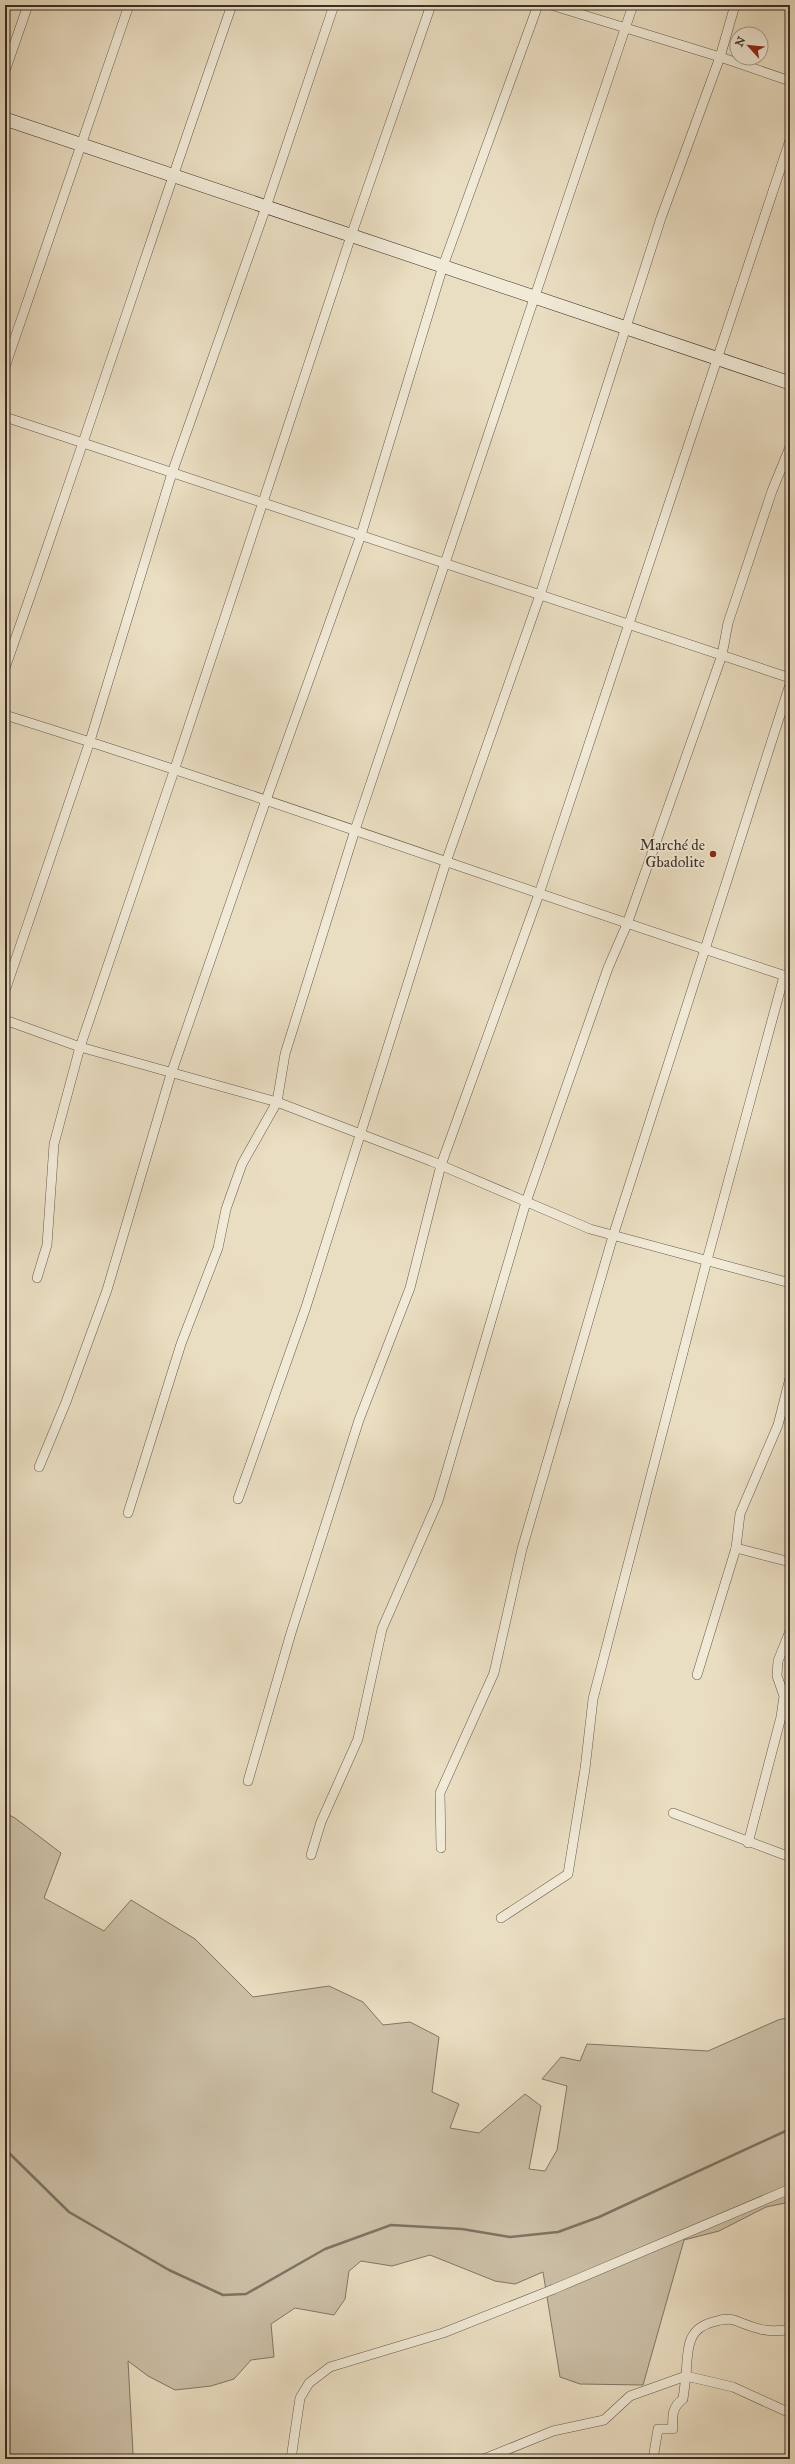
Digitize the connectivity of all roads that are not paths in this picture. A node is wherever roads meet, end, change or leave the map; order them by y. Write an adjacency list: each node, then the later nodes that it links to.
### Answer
1 (28, 5): 12 (street)
2 (129, 5): 16 (street)
3 (232, 5): 17 (street)
4 (334, 5): 18 (street)
5 (431, 5): 19 (street)
6 (538, 5): 20 (street)
7 (551, 5): 10 (street)
8 (633, 5): 10 (street)
9 (735, 5): 11 (street)
10 (626, 28): 11 (street); 21 (street)
11 (720, 57): 13 (street); 22 (street)
12 (5, 71)
13 (790, 81)
14 (5, 119): 16 (street)
15 (790, 140): 23 (street)
16 (81, 145): 17 (street); 24 (street)
17 (172, 176): 18 (street); 27 (street)
18 (266, 207): 19 (street); 29 (street)
19 (351, 236): 20 (street); 30 (street)
20 (443, 266): 21 (street); 31 (street)
21 (536, 298): 22 (street); 32 (street)
22 (626, 328): 23 (street); 33 (street)
23 (718, 358): 25 (street); 34 (street)
24 (5, 367)
25 (790, 383)
26 (5, 417): 27 (street)
27 (84, 444): 29 (street); 36 (street)
28 (790, 447): 35 (street)
29 (172, 473): 30 (street); 40 (street)
30 (263, 503): 31 (street); 41 (street)
31 (362, 535): 32 (street); 42 (street)
32 (445, 564): 33 (street); 43 (street)
33 (540, 595): 34 (street); 44 (street)
34 (628, 624): 35 (street); 45 (street)
35 (722, 655): 37 (street); 46 (street)
36 (5, 668)
37 (790, 678)
38 (790, 684): 47 (street)
39 (5, 715): 40 (street)
40 (90, 741): 41 (street); 49 (street)
41 (175, 768): 42 (street); 51 (street)
42 (266, 800): 43 (street); 52 (street)
43 (355, 830): 44 (street); 53 (street)
44 (446, 862): 45 (street); 54 (street)
45 (539, 894): 46 (street); 55 (street)
46 (627, 924): 47 (street); 56 (street)
47 (705, 950): 48 (street); 57 (street)
48 (788, 975): 58 (street)
49 (5, 991)
50 (5, 1020): 51 (street)
51 (80, 1047): 52 (street); 59 (street)
52 (171, 1074): 53 (street); 62 (street)
53 (277, 1102): 54 (street); 64 (street)
54 (359, 1134): 55 (street); 63 (street)
55 (440, 1165): 56 (street); 70 (street)
56 (526, 1202): 57 (street); 74 (street)
57 (613, 1236): 58 (street); 73 (street)
58 (707, 1260): 60 (street); 76 (street)
59 (37, 1278)
60 (790, 1283)
61 (790, 1378): 65 (street)
62 (39, 1467)
63 (238, 1499)
64 (128, 1513)
65 (736, 1548): 66 (street); 68 (street)
66 (790, 1562)
67 (790, 1631): 69 (street)
68 (698, 1675)
69 (786, 1718): 72 (street)
70 (248, 1781)
71 (673, 1813): 72 (street)
72 (748, 1843): 75 (street)
73 (441, 1848)
74 (310, 1855)
75 (790, 1857)
76 (502, 1918)
77 (790, 2189): 81 (street)
78 (790, 2329): 79 (street)
79 (686, 2376): 80 (street); 82 (street); 83 (street)
80 (790, 2413)
81 (291, 2459)
82 (484, 2459)
83 (652, 2459)

